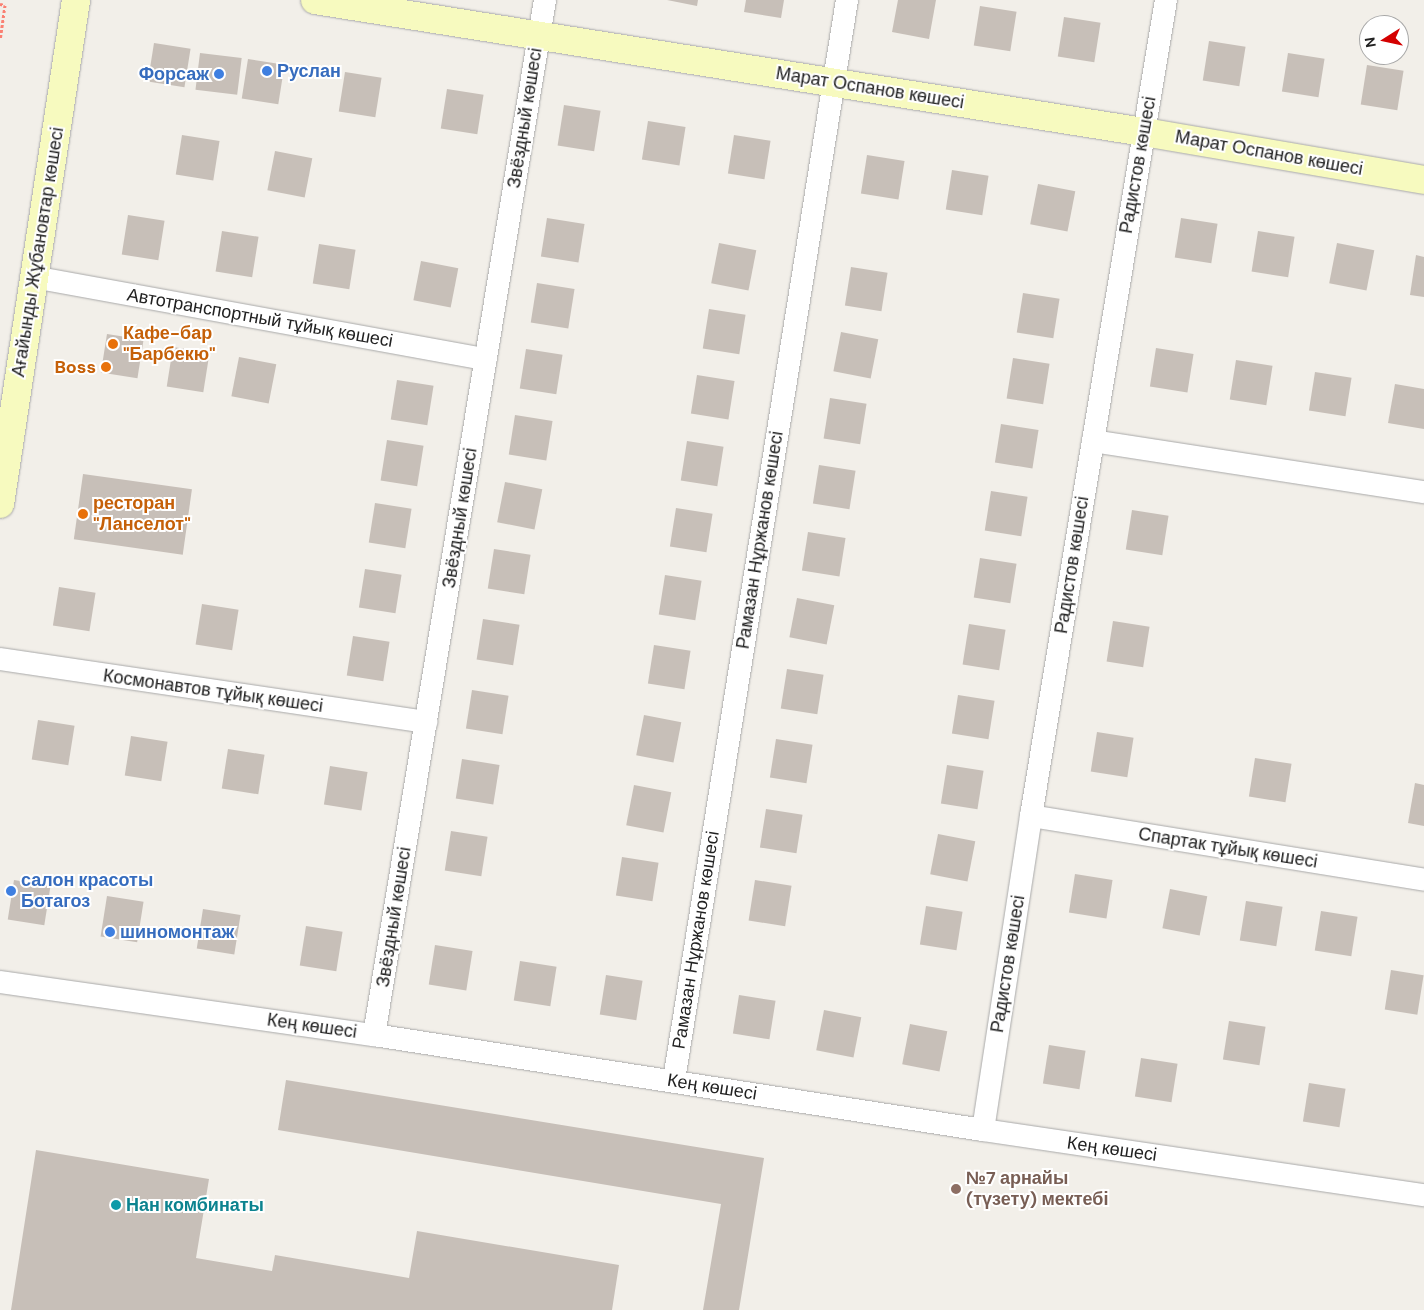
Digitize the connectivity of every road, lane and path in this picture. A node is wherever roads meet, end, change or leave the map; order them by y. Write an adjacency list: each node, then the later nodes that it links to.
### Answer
1 (76, 0): 12 (street, Ағайынды Жұбановтар көшесі)
2 (314, 0): 7 (street, Марат Оспанов көшесі)
3 (545, 0): 7 (street, Звёздный көшесі)
4 (847, 0): 9 (street, Рамазан Нұржанов көшесі)
5 (1166, 0): 10 (street, Радистов көшесі)
6 (0, 4): 8 (path)
7 (539, 36): 9 (street, Марат Оспанов көшесі); 13 (street, Звёздный көшесі)
8 (0, 39)
9 (834, 82): 10 (street, Марат Оспанов көшесі); 23 (street, Рамазан Нұржанов көшесі)
10 (1144, 132): 11 (street, Марат Оспанов көшесі); 14 (street, Радистов көшесі)
11 (1424, 180)
12 (33, 277): 13 (street, Автотранспортный тұйық көшесі); 16 (street, Ағайынды Жұбановтар көшесі)
13 (486, 359): 18 (street, Звёздный көшесі)
14 (1093, 441): 15 (street); 19 (street, Радистов көшесі)
15 (1424, 492)
16 (0, 504)
17 (0, 659): 18 (street, Космонавтов тұйық көшесі)
18 (426, 722): 22 (street, Звёздный көшесі)
19 (1031, 816): 20 (street, Спартак тұйық көшесі); 24 (street, Радистов көшесі)
20 (1424, 880)
21 (0, 982): 22 (street, Кең көшесі)
22 (374, 1035): 23 (street, Кең көшесі)
23 (674, 1080): 24 (street, Кең көшесі)
24 (983, 1130): 25 (street, Кең көшесі)
25 (1424, 1195)

